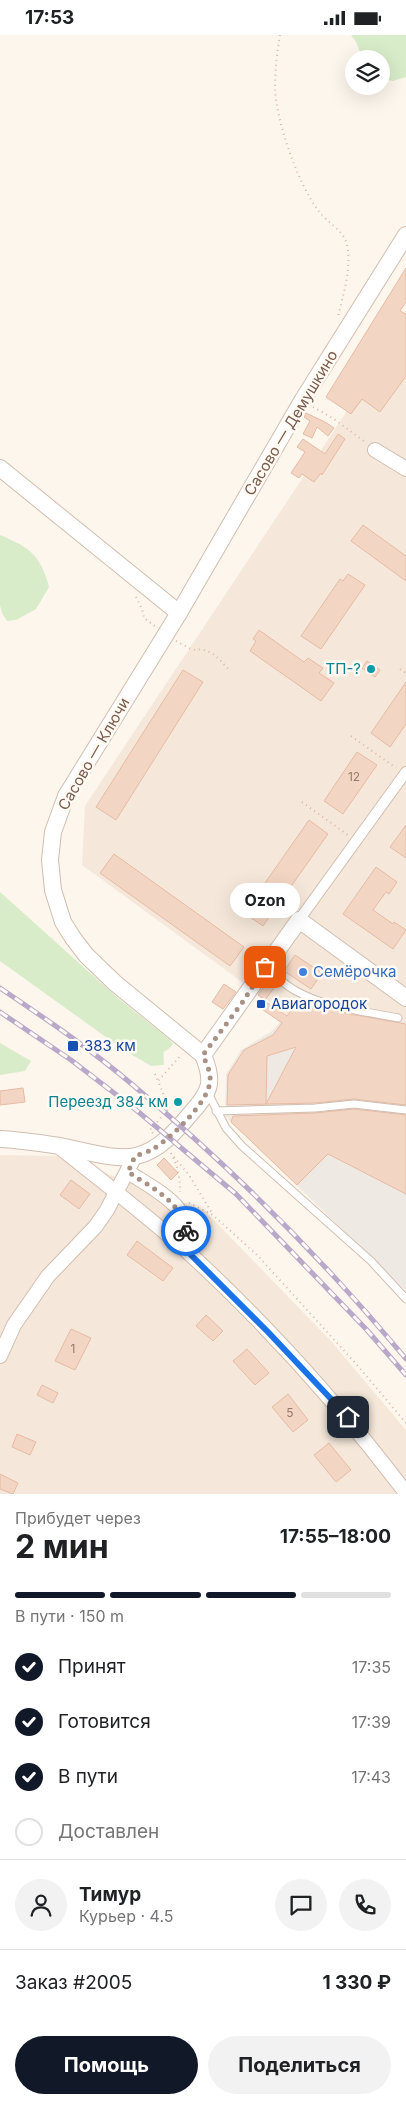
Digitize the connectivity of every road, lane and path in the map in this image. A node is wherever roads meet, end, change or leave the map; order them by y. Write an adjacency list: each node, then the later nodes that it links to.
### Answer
1 (280, 35): 3 (path)
2 (406, 235): 4 (street, Сасово — Демушкино)
3 (336, 325)
4 (302, 401): 5 (path); 8 (street, Сасово — Демушкино)
5 (375, 450): 7 (street)
6 (0, 468): 8 (street)
7 (406, 469)
8 (179, 613): 19 (street, Сасово — Ключи)
9 (400, 669): 10 (path)
10 (406, 673)
11 (351, 736): 12 (path)
12 (405, 773): 14 (street)
13 (302, 803): 14 (path)
14 (356, 841): 15 (street)
15 (299, 920): 16 (street); 17 (street)
16 (265, 967): 18 (lane); 19 (street)
17 (406, 998)
18 (398, 1018)
19 (196, 1049): 21 (path); 22 (street)
20 (155, 1074): 21 (path)
21 (158, 1081): 23 (path)
22 (208, 1092): 25 (lane); 29 (street)
23 (169, 1108)
24 (406, 1110): 25 (lane)
25 (216, 1111): 35 (lane)
26 (0, 1139): 27 (street)
27 (57, 1145): 29 (street); 31 (street)
28 (172, 1155): 33 (path)
29 (135, 1156): 30 (street)
30 (128, 1172): 31 (street); 34 (street)
31 (117, 1193): 34 (street); 36 (street)
32 (186, 1202): 33 (path)
33 (213, 1215): 37 (path)
34 (190, 1254): 38 (street)
35 (406, 1299)
36 (0, 1357)
37 (406, 1423)
38 (406, 1493)

